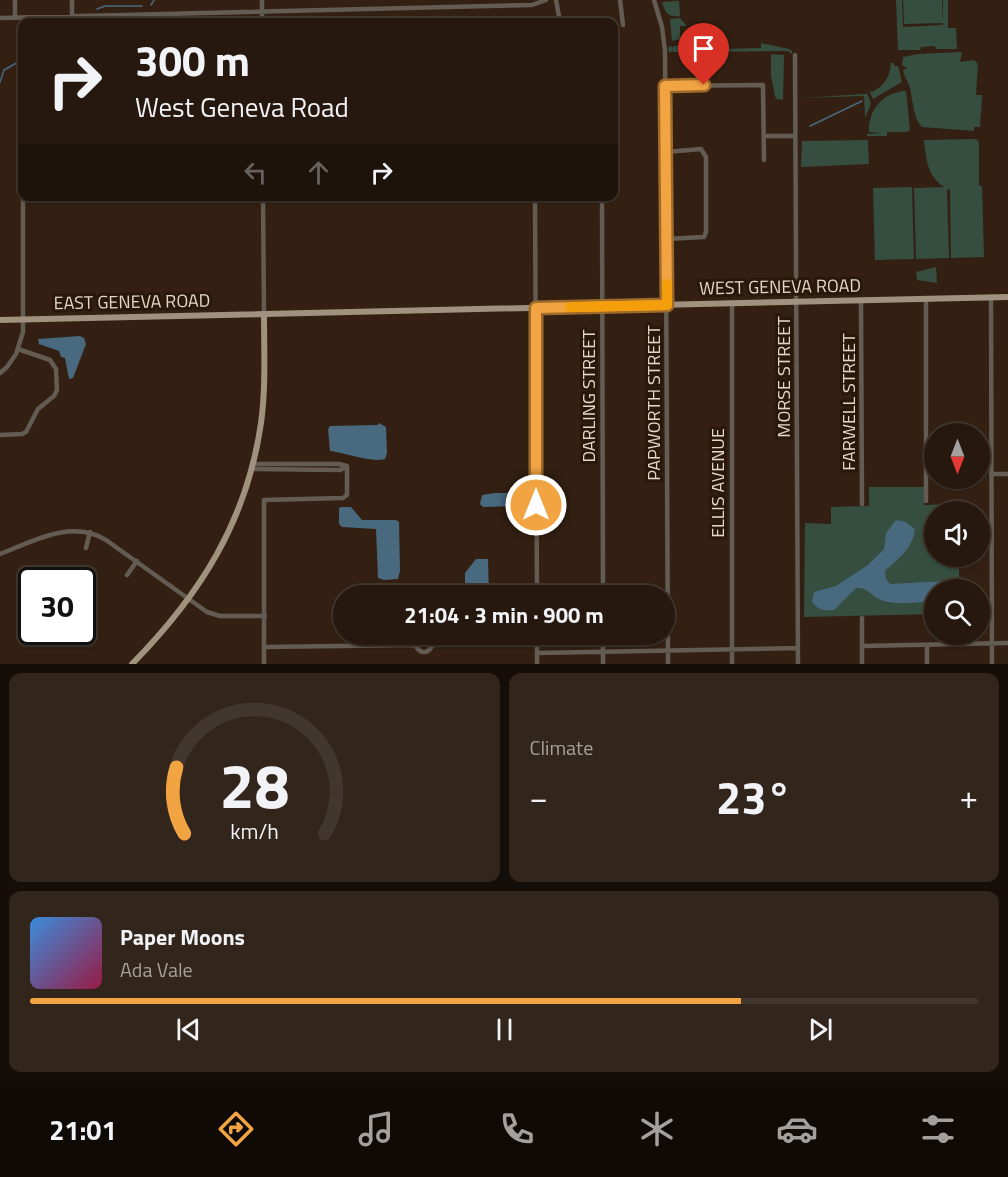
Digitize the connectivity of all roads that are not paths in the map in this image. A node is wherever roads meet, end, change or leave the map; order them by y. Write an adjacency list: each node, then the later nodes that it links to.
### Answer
1 (15, 0): 14 (street)
2 (72, 0): 13 (street)
3 (262, 0): 10 (street)
4 (425, 0): 9 (street)
5 (546, 0): 9 (street)
6 (556, 0): 18 (street)
7 (620, 0): 19 (street)
8 (654, 0): 21 (street, PAPWORTH STREET)
9 (425, 8): 10 (street)
10 (262, 12): 12 (street); 17 (street)
11 (111, 15): 12 (street); 13 (street)
12 (136, 15): 16 (street)
13 (72, 16): 14 (street)
14 (15, 17): 15 (street)
15 (0, 18)
16 (136, 18)
17 (262, 18)
18 (559, 18)
19 (623, 25)
20 (795, 55): 23 (street, MORSE STREET)
21 (665, 86): 22 (street); 24 (street, PAPWORTH STREET)
22 (764, 136): 23 (street); 25 (street)
23 (795, 136): 35 (street, MORSE STREET)
24 (666, 152): 30 (street, PAPWORTH STREET); 30 (street)
25 (764, 160)
26 (24, 201): 41 (street)
27 (263, 201): 40 (street)
28 (535, 201): 39 (street)
29 (602, 201): 38 (street, DARLING STREET)
30 (666, 239): 37 (street, PAPWORTH STREET)
31 (991, 297): 32 (main road, WEST GENEVA ROAD); 33 (main road, WEST GENEVA ROAD); 47 (street)
32 (1008, 297)
33 (926, 299): 34 (main road, WEST GENEVA ROAD); 49 (street)
34 (861, 300): 35 (main road, WEST GENEVA ROAD); 50 (street, FARWELL STREET)
35 (797, 302): 36 (main road, WEST GENEVA ROAD); 70 (street, MORSE STREET)
36 (732, 303): 37 (main road, WEST GENEVA ROAD); 71 (street, ELLIS AVENUE)
37 (667, 305): 38 (main road, WEST GENEVA ROAD); 72 (street, PAPWORTH STREET)
38 (602, 306): 39 (main road, WEST GENEVA ROAD); 57 (street, DARLING STREET)
39 (536, 308): 40 (main road, WEST GENEVA ROAD); 56 (street)
40 (264, 314): 41 (main road, EAST GENEVA ROAD); 46 (main road)
41 (23, 319): 42 (main road, EAST GENEVA ROAD); 43 (street)
42 (0, 320)
43 (18, 349): 44 (street); 45 (street)
44 (0, 373)
45 (0, 435)
46 (252, 467): 58 (main road); 59 (street)
47 (991, 474): 48 (street); 61 (street)
48 (1008, 474)
49 (926, 501)
50 (862, 504)
51 (90, 532): 52 (street); 53 (street); 54 (street)
52 (86, 548)
53 (0, 554)
54 (137, 561): 55 (street); 58 (street)
55 (127, 575)
56 (537, 585)
57 (603, 585)
58 (189, 600): 59 (street); 75 (main road)
59 (265, 616): 69 (street)
60 (862, 618): 68 (street)
61 (992, 643): 62 (street); 84 (street)
62 (1008, 643)
63 (416, 645): 64 (street); 69 (street)
64 (433, 645)
65 (537, 645): 74 (street)
66 (603, 645): 73 (street)
67 (927, 645): 68 (street); 83 (street)
68 (862, 646): 82 (street)
69 (265, 647): 76 (street)
70 (798, 648): 71 (street); 81 (street, MORSE STREET)
71 (732, 650): 72 (street); 80 (street, ELLIS AVENUE)
72 (668, 651): 73 (street); 79 (street, PAPWORTH STREET)
73 (603, 652): 74 (street); 78 (street)
74 (537, 653): 77 (street)
75 (132, 664)
76 (264, 664)
77 (537, 664)
78 (603, 664)
79 (668, 664)
80 (732, 664)
81 (798, 664)
82 (862, 664)
83 (927, 664)
84 (992, 664)

